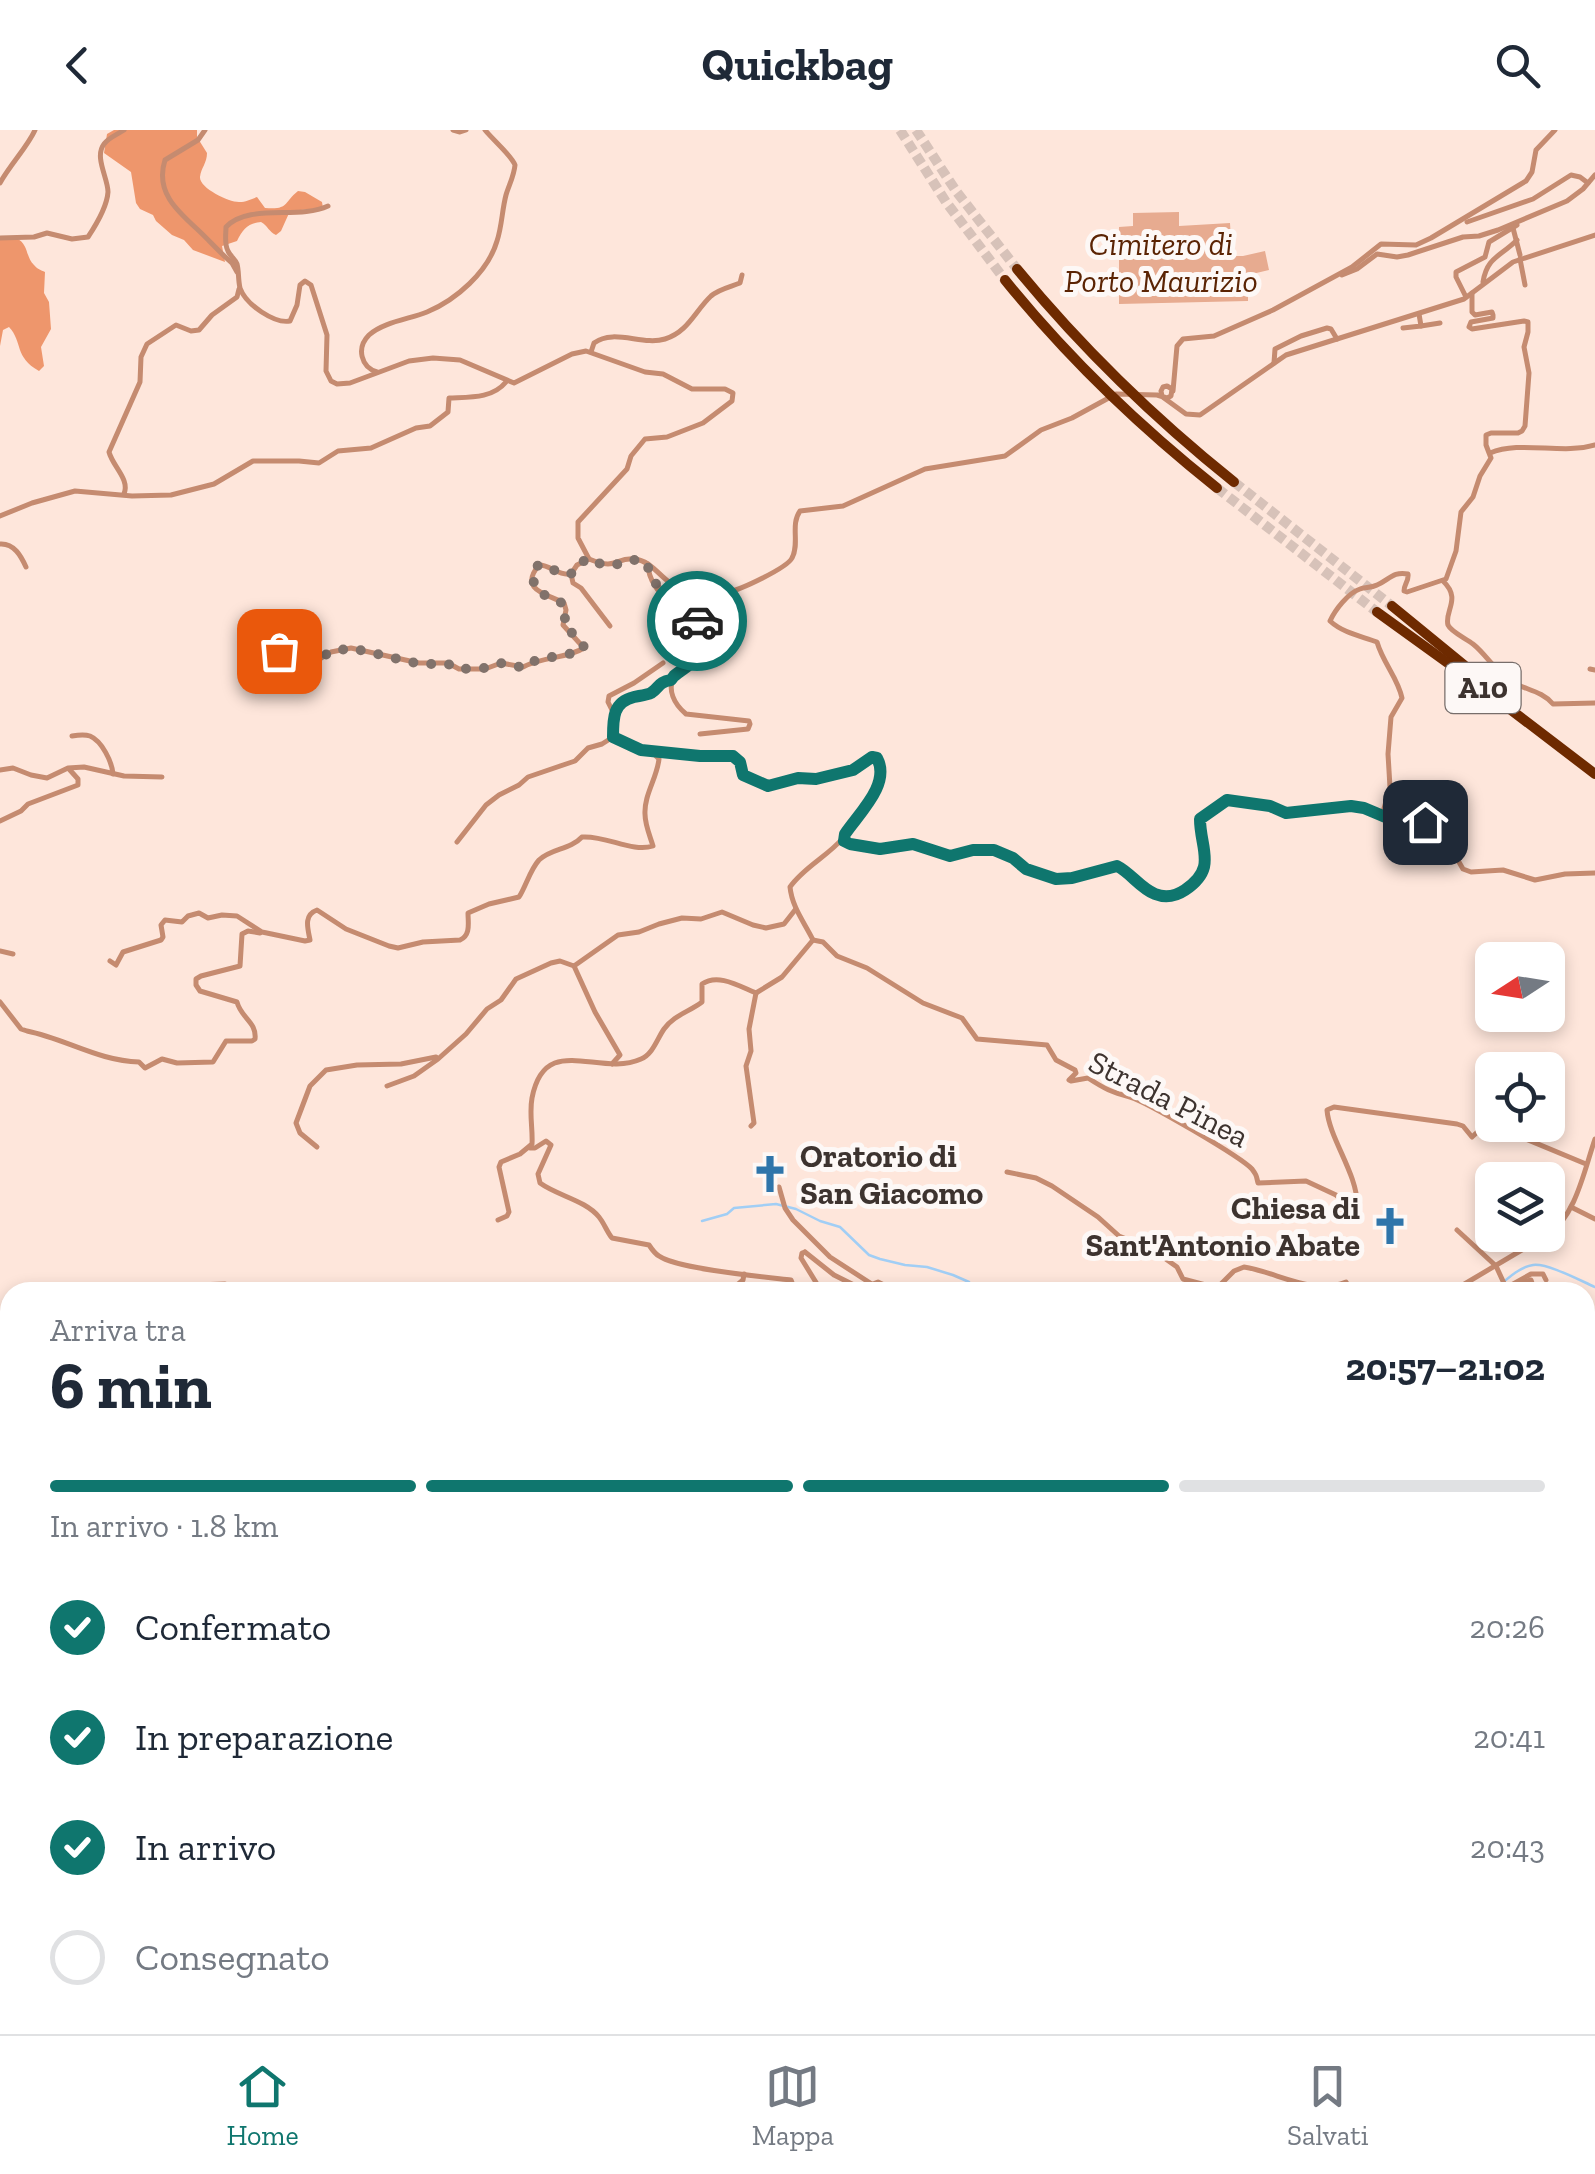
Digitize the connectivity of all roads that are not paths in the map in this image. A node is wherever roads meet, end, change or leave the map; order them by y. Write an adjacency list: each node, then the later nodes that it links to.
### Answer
1 (124, 130): 16 (street)
2 (204, 130): 23 (street)
3 (453, 130): 4 (street)
4 (466, 130)
5 (484, 130): 35 (street)
6 (1555, 130): 22 (street)
7 (33, 132): 9 (street)
8 (1595, 175): 10 (street)
9 (0, 183)
10 (1588, 184): 12 (street); 13 (street)
11 (328, 206): 23 (street)
12 (1532, 215): 14 (street); 22 (street)
13 (1468, 222)
14 (1513, 228): 17 (street); 27 (street)
15 (1595, 235): 18 (street)
16 (0, 238)
17 (1516, 240): 18 (street); 20 (street)
18 (1520, 257): 20 (street); 25 (street)
19 (1017, 269): 43 (highway)
20 (1490, 273): 27 (street)
21 (742, 275): 33 (street)
22 (1339, 275): 36 (street)
23 (239, 276): 26 (street)
24 (1004, 280): 44 (highway)
25 (1525, 285)
26 (240, 288): 35 (street); 45 (street)
27 (1469, 295): 28 (street); 42 (street)
28 (1418, 314): 30 (street); 32 (street)
29 (1440, 323): 30 (street)
30 (1422, 326): 31 (street)
31 (1403, 328)
32 (1337, 339): 34 (street); 34 (street)
33 (592, 352): 37 (street); 48 (street)
34 (1274, 363): 40 (street)
35 (380, 372): 37 (street)
36 (1174, 372): 38 (street); 39 (street)
37 (506, 382): 45 (street)
38 (1172, 392): 39 (street); 39 (street); 40 (street)
39 (1163, 393): 40 (street); 54 (street)
40 (1180, 411)
41 (1595, 445): 42 (street)
42 (1490, 453): 52 (street)
43 (1234, 482)
44 (1217, 488)
45 (124, 494): 46 (street)
46 (0, 516)
47 (0, 544): 50 (street)
48 (589, 558): 49 (street); 51 (street)
49 (648, 564): 53 (street); 54 (street)
50 (26, 568)
51 (571, 574): 58 (street); 60 (street)
52 (1443, 581): 63 (street); 74 (street)
53 (656, 584): 57 (street); 59 (street)
54 (690, 594): 59 (street)
55 (1392, 606): 69 (highway, A10)
56 (1377, 612): 69 (highway, A10)
57 (681, 616)
58 (610, 626)
59 (705, 626): 62 (street)
60 (277, 655)
61 (664, 663): 64 (street)
62 (671, 680): 64 (street); 65 (street)
63 (1595, 702)
64 (614, 714): 67 (street)
65 (700, 734)
66 (72, 736): 72 (street)
67 (613, 737): 68 (street); 77 (street)
68 (641, 750): 76 (street); 80 (street)
69 (1592, 767)
70 (68, 768): 71 (street); 72 (street); 75 (street)
71 (0, 770)
72 (113, 774): 73 (street)
73 (162, 777)
74 (1382, 816): 76 (street); 78 (street)
75 (0, 821)
76 (844, 836): 79 (street)
77 (457, 842)
78 (1595, 873)
79 (796, 908): 81 (street); 85 (street)
80 (262, 932): 84 (street); 87 (street)
81 (813, 940): 86 (street); 95 (street, Strada Pinea)
82 (0, 951): 83 (street)
83 (14, 954)
84 (110, 961)
85 (574, 966): 88 (street); 89 (street)
86 (756, 993): 89 (street); 91 (street)
87 (0, 1002)
88 (446, 1052): 90 (street); 93 (street)
89 (612, 1064): 94 (street)
90 (387, 1086)
91 (751, 1126)
92 (1595, 1139): 95 (street)
93 (317, 1147)
94 (530, 1148): 101 (street); 105 (street)
95 (1586, 1164): 98 (street)
96 (1007, 1172): 112 (street)
97 (779, 1187): 111 (street)
98 (1572, 1207): 99 (street); 100 (street)
99 (1565, 1217)
100 (1595, 1219)
101 (498, 1220)
102 (1457, 1230): 104 (street)
103 (1516, 1252): 104 (street)
104 (1496, 1266): 115 (street); 116 (street)
105 (744, 1274): 107 (street); 108 (street)
106 (1546, 1280): 117 (street)
107 (741, 1282)
108 (792, 1282)
109 (816, 1282): 110 (street)
110 (847, 1282)
111 (869, 1282)
112 (1193, 1282)
113 (1225, 1282): 114 (street)
114 (1298, 1282)
115 (1468, 1282)
116 (1503, 1282)
117 (1519, 1282)

